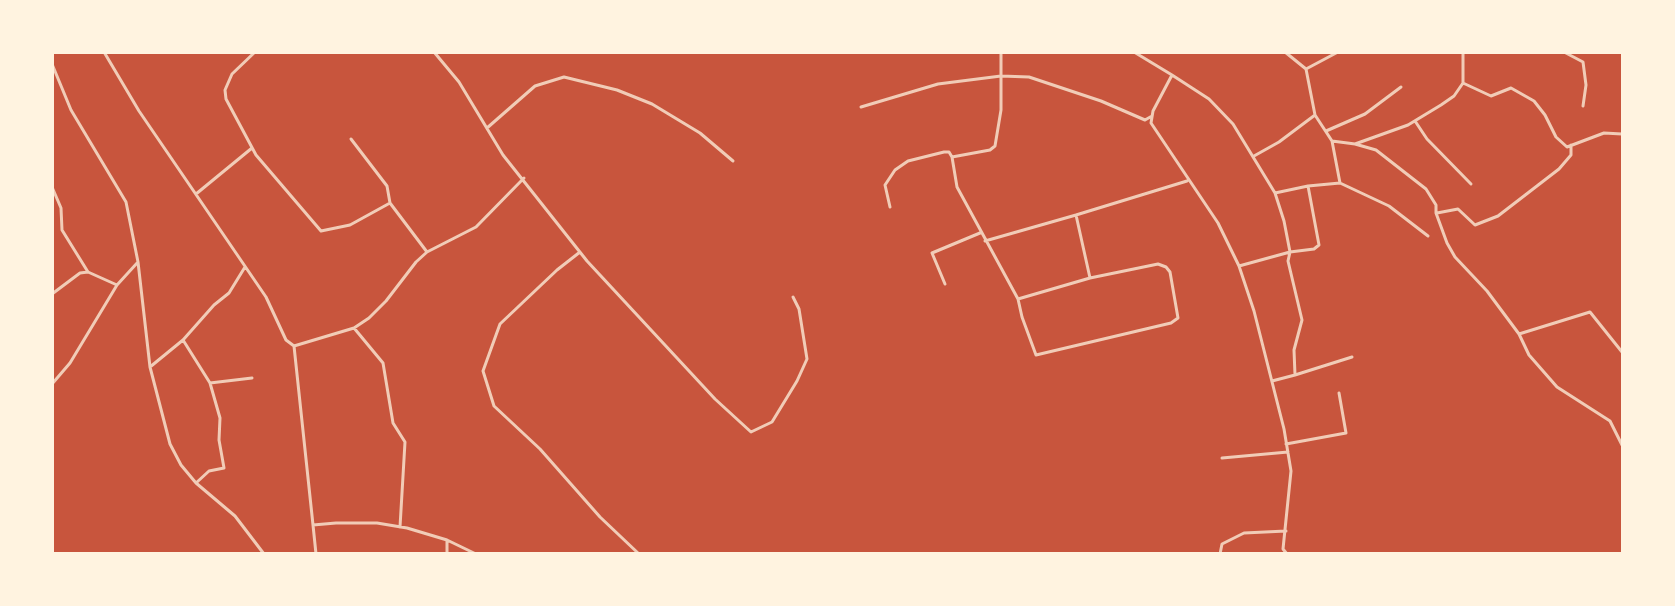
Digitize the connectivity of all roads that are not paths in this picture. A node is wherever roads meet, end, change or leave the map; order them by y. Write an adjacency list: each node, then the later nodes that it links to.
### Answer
1 (104, 52): 38 (street)
2 (255, 52): 28 (street)
3 (434, 52): 21 (street)
4 (1001, 52): 13 (street)
5 (1134, 52): 12 (street)
6 (1284, 52): 11 (street)
7 (1338, 52): 11 (street)
8 (1463, 52): 14 (street)
9 (1564, 52): 16 (street)
10 (52, 64): 50 (street)
11 (1306, 69): 18 (street)
12 (1172, 75): 19 (street); 29 (street)
13 (1002, 76): 17 (street); 19 (street); 30 (street)
14 (1463, 83): 20 (street); 27 (street)
15 (1401, 87): 22 (street)
16 (1582, 106)
17 (861, 107)
18 (1315, 115): 22 (street); 29 (street)
19 (1152, 116): 33 (street)
20 (1415, 121): 26 (street); 35 (street)
21 (487, 128): 31 (street); 32 (street)
22 (1326, 132): 25 (street)
23 (1623, 134): 27 (street)
24 (351, 139): 40 (street)
25 (1332, 141): 26 (street); 34 (street)
26 (1355, 144): 42 (street)
27 (1571, 145): 42 (street)
28 (252, 148): 38 (street); 40 (street)
29 (1254, 156): 39 (street)
30 (952, 157): 41 (street); 44 (street)
31 (733, 161)
32 (524, 178): 47 (street); 48 (street)
33 (1188, 181): 43 (street); 51 (street)
34 (1340, 183): 36 (street); 45 (street)
35 (1471, 184)
36 (1308, 186): 39 (street); 49 (street)
37 (52, 187): 53 (street)
38 (196, 194): 52 (street)
39 (1275, 194): 49 (street)
40 (390, 202): 47 (street)
41 (890, 207)
42 (1436, 213): 61 (street)
43 (1076, 215): 46 (street); 54 (street)
44 (981, 233): 46 (street); 55 (street)
45 (1428, 236)
46 (985, 241): 59 (street)
47 (428, 252): 60 (street)
48 (580, 252): 58 (street); 86 (street)
49 (1290, 252): 51 (street); 67 (street)
50 (138, 262): 56 (street); 66 (street)
51 (1239, 266): 69 (street)
52 (245, 267): 62 (street); 63 (street)
53 (88, 272): 56 (street); 57 (street)
54 (1090, 278): 59 (street); 59 (street)
55 (945, 284)
56 (117, 285): 71 (street)
57 (52, 294)
58 (793, 297)
59 (1018, 299)
60 (354, 328): 63 (street); 79 (street)
61 (1519, 334): 64 (street); 74 (street)
62 (183, 340): 66 (street); 70 (street)
63 (294, 346): 78 (street)
64 (1623, 352)
65 (1352, 357): 67 (street)
66 (150, 367): 77 (street)
67 (1294, 375): 69 (street)
68 (252, 378): 70 (street)
69 (1272, 381): 73 (street)
70 (210, 383): 77 (street)
71 (52, 384)
72 (1339, 393): 73 (street)
73 (1287, 444): 75 (street)
74 (1623, 446)
75 (1288, 452): 76 (street); 80 (street)
76 (1222, 458)
77 (196, 483): 83 (street)
78 (313, 525): 79 (street); 82 (street)
79 (400, 527): 81 (street)
80 (1286, 531): 87 (street); 88 (street)
81 (447, 540): 84 (street); 85 (street)
82 (317, 553)
83 (264, 554)
84 (447, 554)
85 (476, 554)
86 (639, 554)
87 (1220, 554)
88 (1287, 554)

